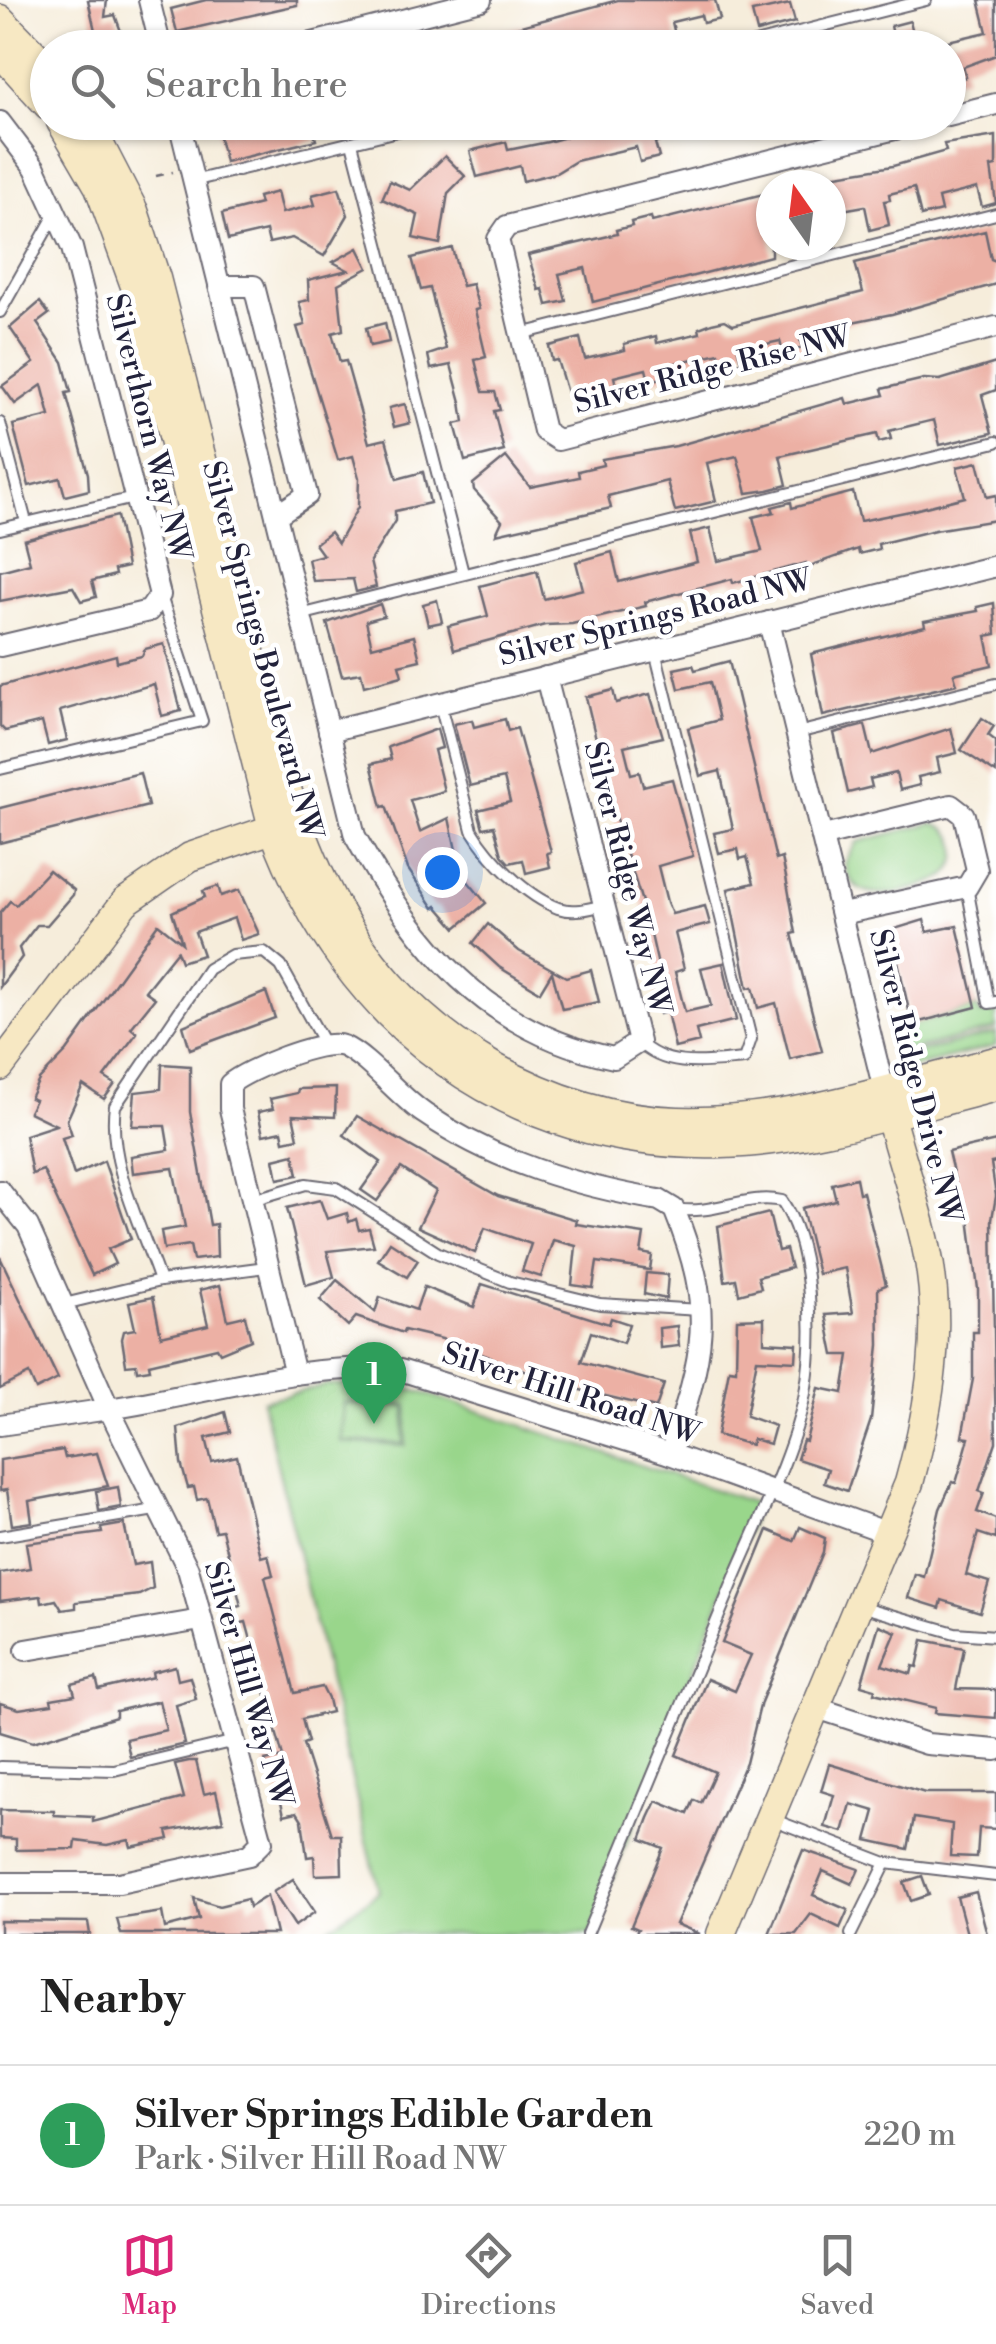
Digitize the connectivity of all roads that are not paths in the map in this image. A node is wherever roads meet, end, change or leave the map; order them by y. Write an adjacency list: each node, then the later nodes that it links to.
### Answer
1 (149, 0): 5 (street)
2 (481, 0): 6 (street)
3 (926, 0): 7 (lane)
4 (0, 19): 8 (street)
5 (156, 30)
6 (364, 30)
7 (807, 30)
8 (30, 50)
9 (0, 52): 10 (street)
10 (30, 85)
11 (996, 104): 12 (street)
12 (966, 112)
13 (0, 122): 21 (street, Silverthorn Way NW)
14 (72, 140): 46 (street, Silver Springs Boulevard NW)
15 (97, 140): 46 (street, Silver Springs Boulevard NW)
16 (183, 140): 20 (street, Silver Ridge Way NW)
17 (364, 140): 19 (lane)
18 (851, 140): 26 (street, Silver Ridge Rise NW)
19 (352, 143): 20 (lane); 34 (lane)
20 (192, 182): 23 (street, Silver Ridge Way NW)
21 (57, 211): 24 (lane); 29 (street, Silverthorn Way NW)
22 (996, 214): 26 (lane)
23 (219, 286): 30 (street, Silver Ridge Way NW); 30 (street)
24 (0, 312)
25 (996, 328): 26 (street, Silver Ridge Rise NW)
26 (521, 334)
27 (0, 422): 31 (lane)
28 (996, 442): 34 (lane)
29 (134, 498): 31 (lane); 35 (street, Silverthorn Way NW)
30 (277, 516): 36 (street, Silver Ridge Way NW)
31 (26, 522): 32 (lane)
32 (0, 528)
33 (996, 566): 37 (street, Silver Springs Road NW)
34 (463, 573): 36 (lane)
35 (160, 595): 38 (street, Silverthorn Way NW); 45 (lane)
36 (300, 615): 43 (street, Silver Ridge Way NW)
37 (769, 622): 39 (street, Silver Springs Road NW); 44 (street, Silver Ridge Drive NW)
38 (0, 646)
39 (655, 650): 40 (street, Silver Springs Road NW); 52 (lane)
40 (546, 677): 42 (street, Silver Springs Road NW); 49 (street, Silver Ridge Way NW)
41 (996, 684): 44 (lane)
42 (440, 704): 43 (street, Silver Springs Road NW); 49 (lane)
43 (329, 731): 52 (street, Silver Ridge Way NW)
44 (798, 733): 47 (street, Silver Ridge Drive NW)
45 (0, 770)
46 (284, 824): 55 (street); 57 (street, Silver Springs Boulevard NW)
47 (824, 836): 48 (street); 50 (street, Silver Ridge Drive NW)
48 (967, 887): 50 (street); 51 (lane)
49 (604, 905): 52 (street, Silver Ridge Way NW)
50 (842, 914): 57 (street, Silver Ridge Drive NW)
51 (996, 1002)
52 (639, 1042)
53 (325, 1044): 59 (street); 60 (street); 62 (lane)
54 (996, 1061): 57 (street, Silver Springs Boulevard NW)
55 (0, 1067)
56 (996, 1087): 57 (street, Silver Springs Boulevard NW)
57 (886, 1102): 71 (street, Silver Ridge Drive NW)
58 (0, 1191): 63 (street, Silver Hill Way NW)
59 (252, 1200): 61 (street); 64 (lane)
60 (674, 1208): 64 (street); 69 (lane)
61 (266, 1267): 62 (lane); 65 (street)
62 (160, 1281): 63 (lane)
63 (64, 1304): 66 (street, Silver Hill Way NW)
64 (702, 1310): 68 (street)
65 (294, 1374): 66 (street, Silver Hill Road NW); 68 (street, Silver Hill Road NW)
66 (109, 1409): 67 (street); 70 (street, Silver Hill Way NW)
67 (0, 1425)
68 (670, 1454): 69 (street, Silver Hill Road NW)
69 (771, 1492): 71 (street, Silver Hill Road NW); 85 (lane)
70 (162, 1509): 72 (lane); 74 (street, Silver Hill Way NW)
71 (888, 1532): 73 (street, Silver Ridge Drive NW)
72 (0, 1536)
73 (860, 1605): 75 (lane); 77 (street, Silver Ridge Drive NW)
74 (201, 1620): 76 (street); 78 (street, Silver Hill Way NW)
75 (995, 1634)
76 (26, 1650)
77 (816, 1708): 79 (street); 81 (street, Silver Ridge Drive NW)
78 (234, 1741): 80 (lane); 84 (street, Silver Hill Way NW)
79 (996, 1750)
80 (0, 1767)
81 (768, 1818): 82 (lane); 86 (street, Silver Ridge Drive NW)
82 (886, 1863): 83 (lane); 87 (lane)
83 (996, 1876)
84 (0, 1884)
85 (587, 1934)
86 (722, 1934)
87 (851, 1934)

